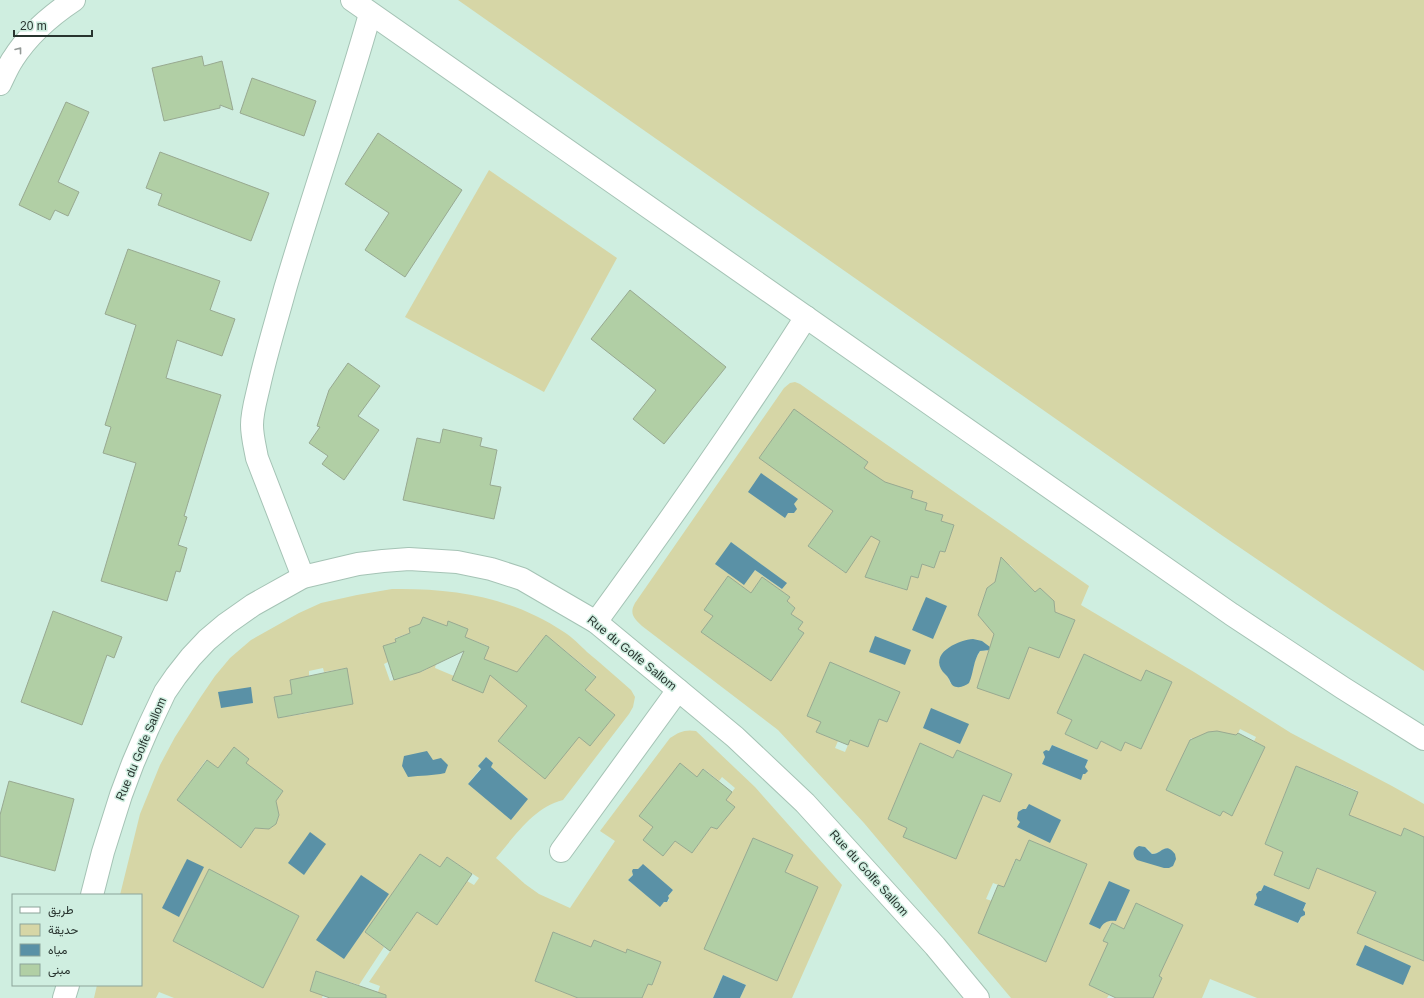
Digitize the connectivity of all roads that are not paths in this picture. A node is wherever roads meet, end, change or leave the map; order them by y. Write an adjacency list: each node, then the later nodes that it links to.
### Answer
1 (74, 0): 4 (street, one-way to 1)
2 (352, 0): 3 (street)
3 (370, 14): 5 (street); 6 (street)
4 (0, 84)
5 (806, 316): 7 (street); 9 (street)
6 (303, 577): 7 (street, Rue du Golfe Sallom); 11 (street, Rue du Golfe Sallom)
7 (596, 622): 8 (street, Rue du Golfe Sallom)
8 (678, 690): 10 (street); 14 (street, Rue du Golfe Sallom)
9 (1424, 739)
10 (561, 851)
11 (92, 894)
12 (68, 986): 13 (street)
13 (64, 998)
14 (978, 998)

